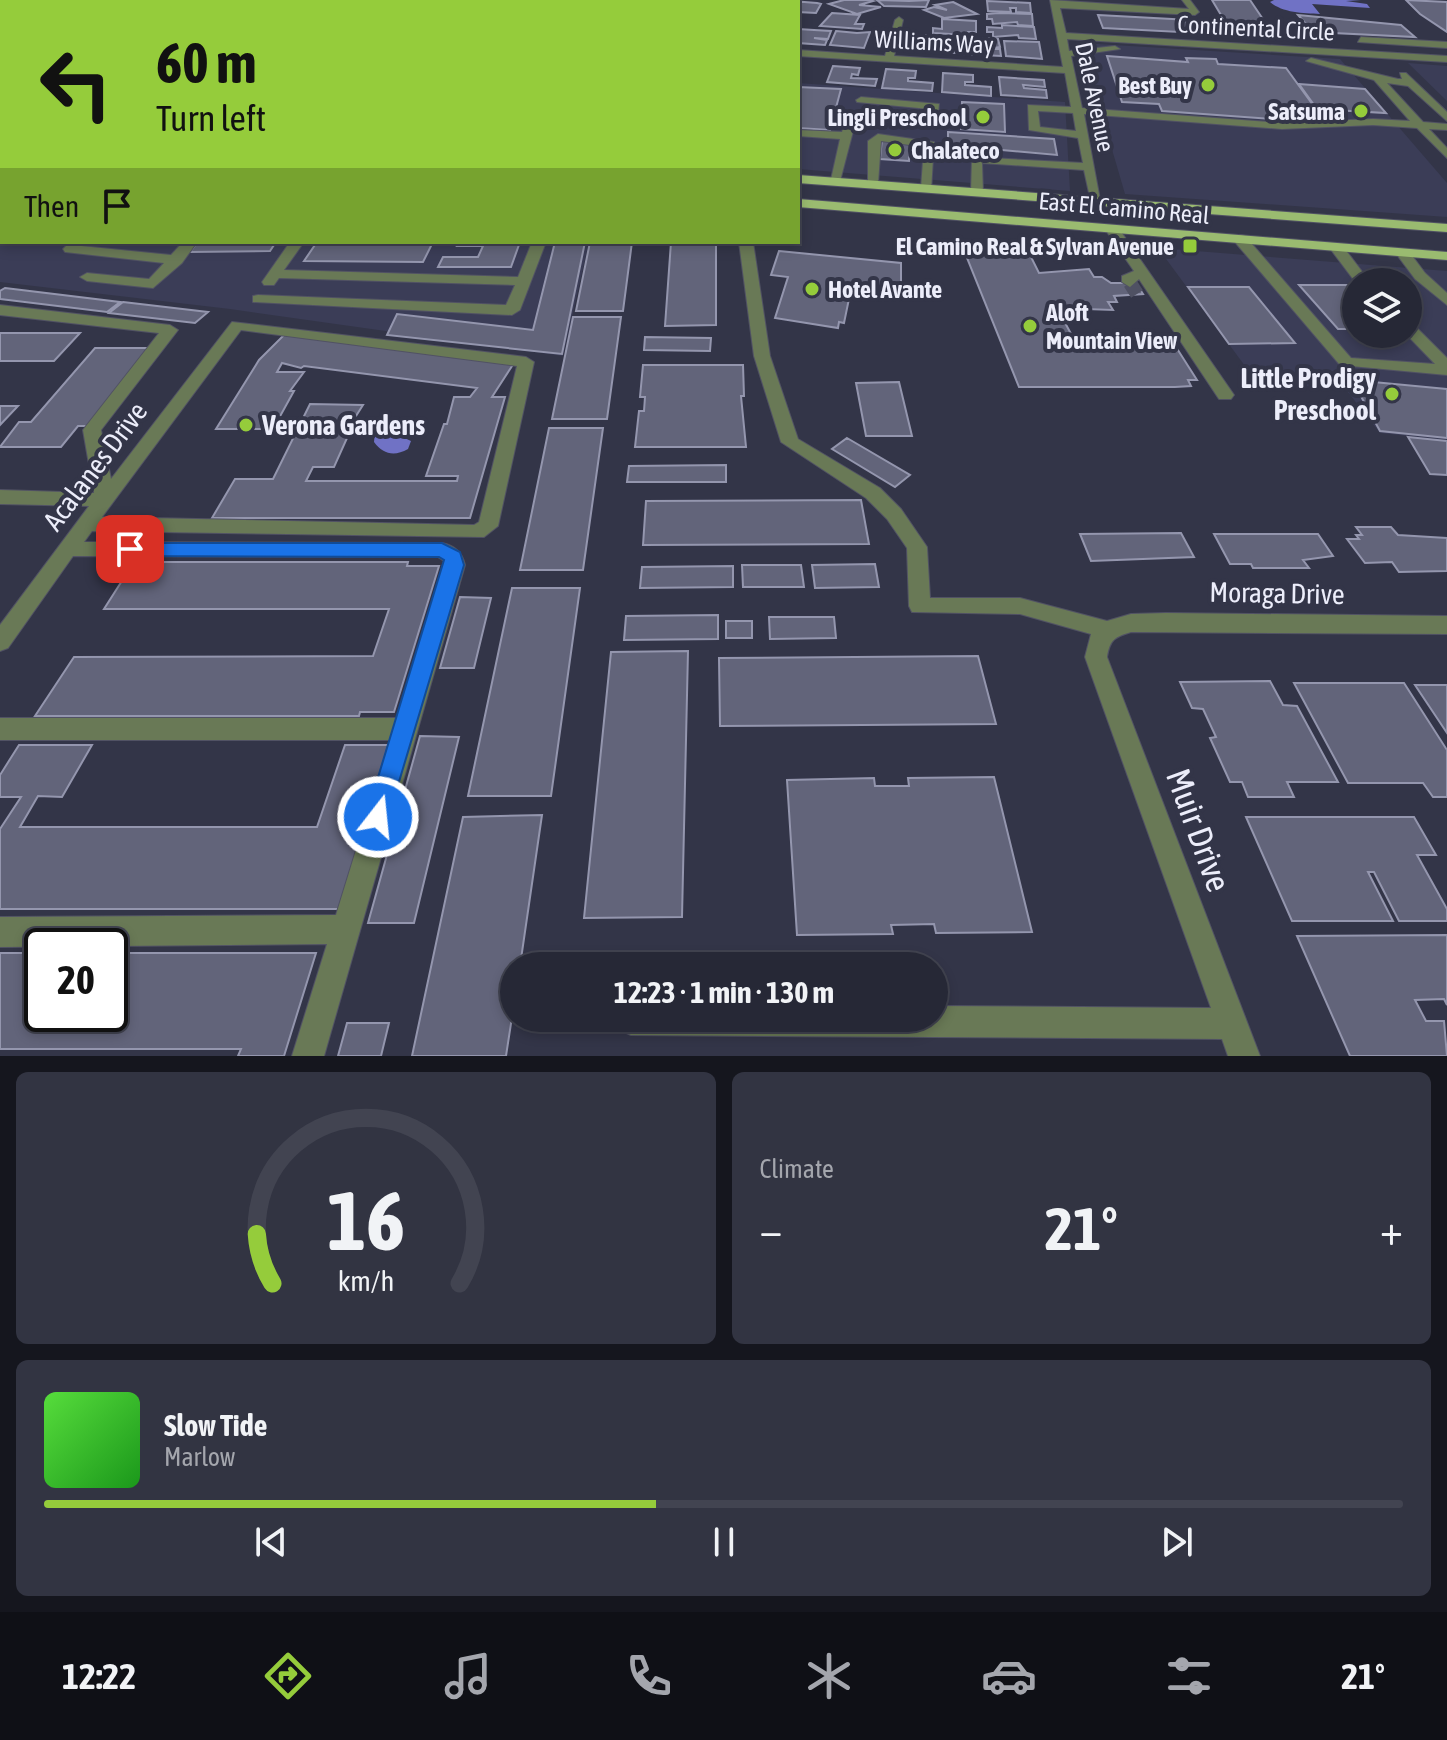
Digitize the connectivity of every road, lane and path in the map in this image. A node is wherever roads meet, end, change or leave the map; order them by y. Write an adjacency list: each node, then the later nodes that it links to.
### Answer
1 (1186, 0): 2 (street)
2 (1054, 2): 5 (street, Dale Avenue)
3 (899, 20): 13 (street)
4 (1213, 27): 8 (street)
5 (1063, 36): 8 (street, Continental Circle); 10 (street, Dale Avenue)
6 (1344, 39): 7 (street)
7 (1447, 45)
8 (1313, 51): 11 (street, Continental Circle)
9 (800, 53): 13 (street, Williams Way)
10 (1065, 54): 15 (street, Dale Avenue); 16 (street)
11 (1353, 54): 12 (street, Continental Circle); 16 (street)
12 (1384, 55): 14 (street, Continental Circle); 17 (street)
13 (889, 59): 15 (street, Williams Way)
14 (1447, 59)
15 (1067, 70): 19 (street, Dale Avenue)
16 (1380, 81): 17 (street); 21 (street)
17 (1411, 83): 20 (street)
18 (861, 100): 25 (street)
19 (1078, 109): 21 (street); 24 (street, Dale Avenue); 24 (street)
20 (1447, 118)
21 (1418, 124): 22 (street); 26 (street)
22 (1447, 127)
23 (800, 133): 25 (street)
24 (1083, 135): 27 (street, Dale Avenue)
25 (846, 136): 29 (street)
26 (1447, 155)
27 (1090, 167): 32 (street); 35 (street, Dale Avenue)
28 (800, 179): 29 (main road, East El Camino Real)
29 (834, 181): 30 (main road, East El Camino Real)
30 (872, 184): 31 (main road, East El Camino Real); 31 (street)
31 (927, 188): 32 (main road, East El Camino Real)
32 (977, 192): 35 (main road, East El Camino Real)
33 (800, 200): 35 (main road)
34 (800, 200): 37 (main road, East El Camino Real)
35 (1097, 202): 36 (main road, East El Camino Real)
36 (1447, 228)
37 (1112, 229): 38 (main road, East El Camino Real); 58 (street)
38 (1240, 239): 44 (main road, East El Camino Real); 57 (street)
39 (76, 244): 47 (street)
40 (189, 244): 47 (street)
41 (296, 244): 49 (street)
42 (538, 244): 52 (street)
43 (746, 244): 64 (street)
44 (1336, 247): 45 (main road, East El Camino Real); 48 (street)
45 (1402, 252): 46 (main road, East El Camino Real); 53 (street)
46 (1447, 256)
47 (177, 260): 50 (street)
48 (1352, 268)
49 (274, 274): 51 (street); 54 (street)
50 (87, 277)
51 (425, 279): 52 (street); 54 (street)
52 (524, 281): 54 (street)
53 (1447, 301)
54 (403, 307)
55 (0, 310): 60 (street)
56 (1422, 342): 57 (street)
57 (1447, 368)
58 (1225, 395)
59 (0, 497): 60 (street)
60 (105, 500): 61 (street, Acalanes Drive); 61 (street, Acalanes Drive)
61 (85, 524): 62 (street, Acalanes Drive)
62 (67, 549): 65 (street, Acalanes Drive); 67 (street)
63 (1447, 625): 64 (street, Moraga Drive)
64 (1107, 630): 71 (street, Muir Drive)
65 (0, 642)
66 (0, 729): 67 (street)
67 (404, 729): 68 (street)
68 (345, 929): 69 (street); 72 (street)
69 (0, 932)
70 (948, 1022): 71 (street)
71 (1232, 1024): 73 (street, Muir Drive)
72 (308, 1056)
73 (1244, 1056)

